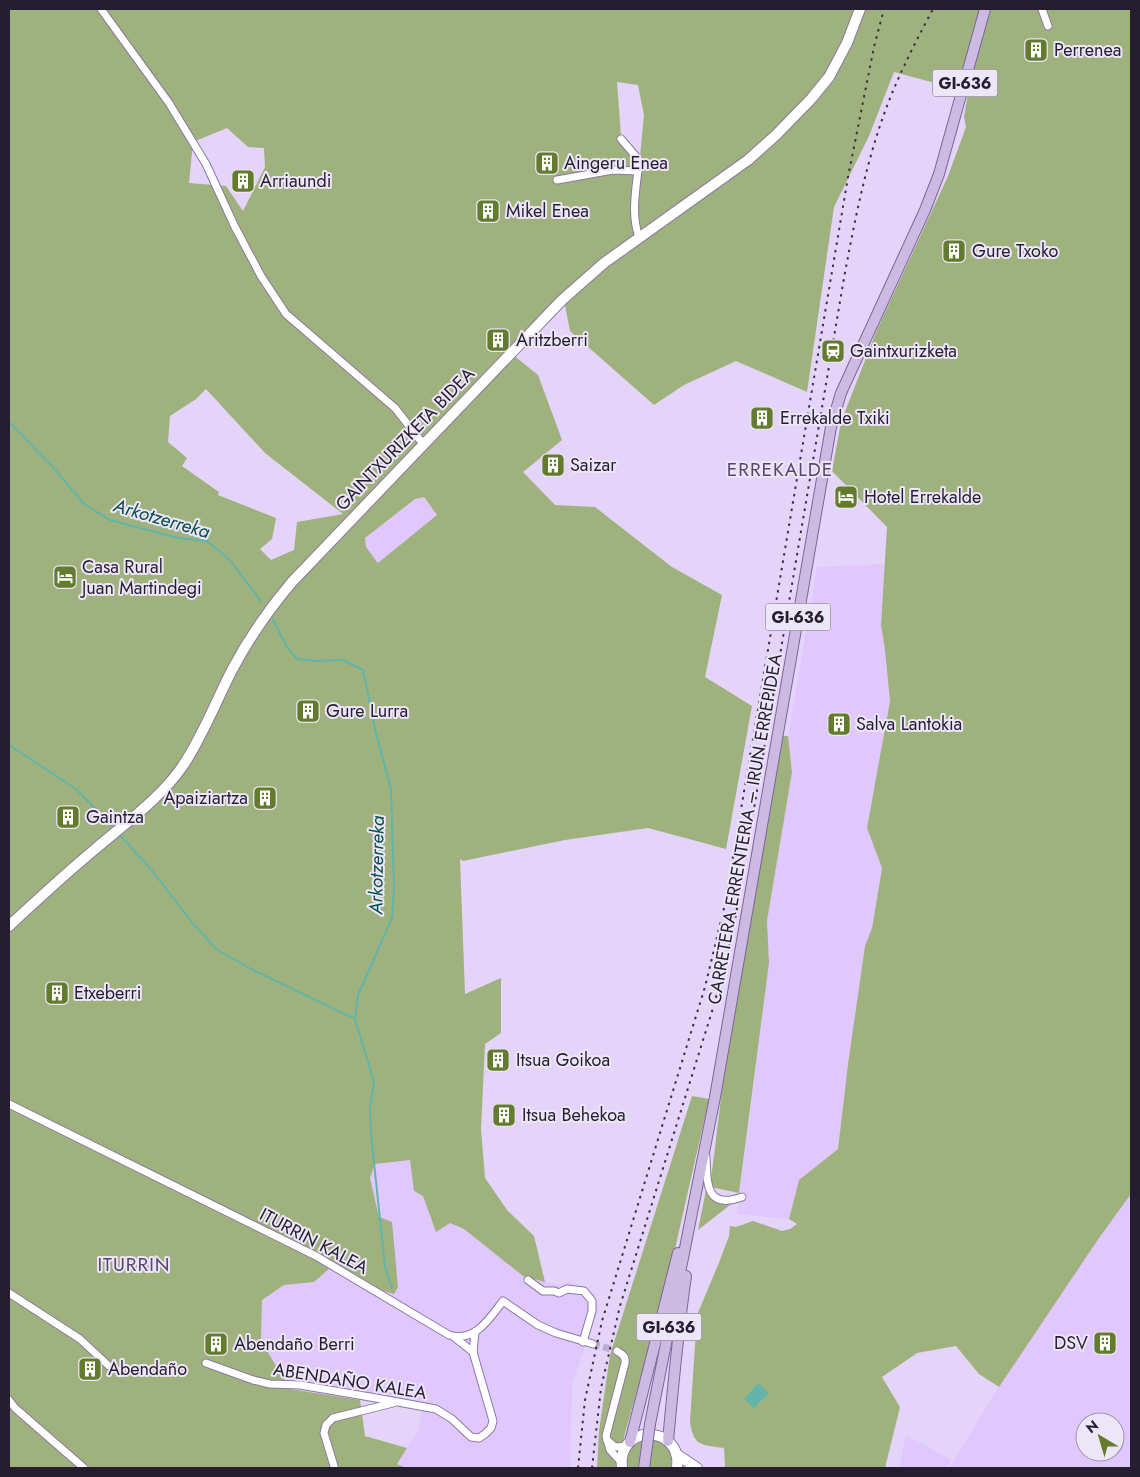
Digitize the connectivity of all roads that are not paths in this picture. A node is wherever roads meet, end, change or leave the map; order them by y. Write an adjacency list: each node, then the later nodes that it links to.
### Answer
1 (101, 9): 10 (street)
2 (860, 9): 9 (main road, GAINTXURIZKETA BIDEA)
3 (986, 9): 13 (main road, CARRETERA ERRENTERIA – IRUN ERREPIDEA / GI-636)
4 (1042, 9): 5 (street)
5 (1048, 26)
6 (621, 140): 7 (street)
7 (638, 171): 8 (street); 9 (street)
8 (557, 180)
9 (638, 237): 10 (main road, GAINTXURIZKETA BIDEA)
10 (424, 445): 11 (main road, GAINTXURIZKETA BIDEA)
11 (9, 926)
12 (9, 1104): 20 (street, ITURRIN KALEA)
13 (706, 1144): 14 (street); 15 (main road, CARRETERA ERRENTERIA – IRUN ERREPIDEA / GI-636)
14 (742, 1197)
15 (694, 1208): 16 (main road, CARRETERA ERRENTERIA – IRUN ERREPIDEA / GI-636); 31 (main road)
16 (689, 1231): 30 (main road); 36 (main road, CARRETERA ERRENTERIA – IRUN ERREPIDEA / GI-636, bridge)
17 (528, 1280): 21 (street)
18 (9, 1292): 26 (street)
19 (476, 1332): 20 (street); 21 (street); 24 (street)
20 (454, 1337): 24 (street, ITURRIN KALEA)
21 (583, 1342): 22 (street)
22 (593, 1344)
23 (617, 1351): 29 (street)
24 (473, 1352): 28 (street, ABENDAÑO KALEA)
25 (206, 1363): 28 (street, ABENDAÑO KALEA)
26 (116, 1369)
27 (9, 1400): 34 (street)
28 (396, 1402): 35 (street)
29 (607, 1440): 31 (street); 33 (street)
30 (668, 1441): 31 (main road); 32 (main road)
31 (628, 1444): 33 (main road)
32 (676, 1454): 37 (main road); 38 (main road)
33 (622, 1465)
34 (84, 1468)
35 (334, 1468)
36 (644, 1468)
37 (677, 1468)
38 (696, 1468)

